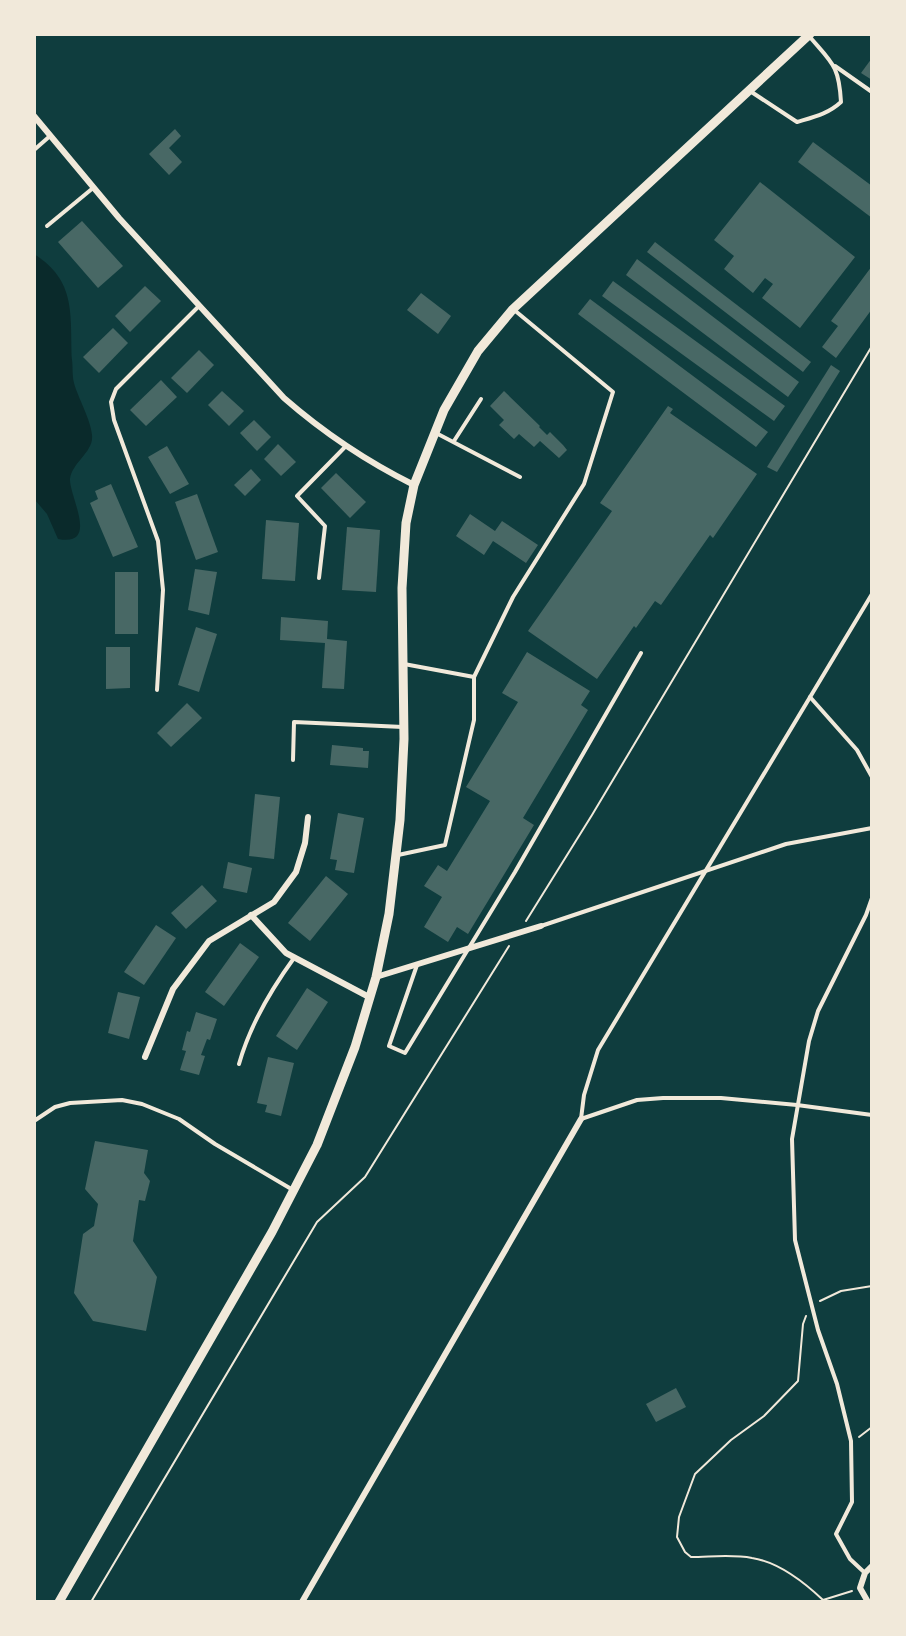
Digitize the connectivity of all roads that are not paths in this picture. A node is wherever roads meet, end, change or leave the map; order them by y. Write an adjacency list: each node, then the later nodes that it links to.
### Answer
1 (809, 35): 2 (lane); 3 (street)
2 (835, 66): 3 (lane); 4 (lane)
3 (749, 91): 11 (street)
4 (872, 92)
5 (34, 116): 6 (street)
6 (51, 135): 7 (lane); 8 (street)
7 (34, 150)
8 (93, 188): 9 (lane); 10 (street)
9 (47, 226)
10 (199, 305): 15 (street); 23 (lane)
11 (513, 309): 13 (street); 22 (lane)
12 (481, 399): 14 (lane)
13 (435, 432): 14 (lane); 17 (street)
14 (454, 441): 16 (lane)
15 (345, 447): 17 (street); 18 (lane)
16 (520, 477)
17 (414, 485): 21 (street)
18 (319, 578)
19 (872, 594): 24 (lane)
20 (641, 653): 35 (lane)
21 (403, 664): 22 (lane); 25 (street)
22 (474, 677): 30 (lane)
23 (157, 690)
24 (810, 697): 27 (lane); 31 (lane)
25 (404, 727): 26 (lane); 30 (street)
26 (293, 760)
27 (872, 777)
28 (309, 817): 33 (street)
29 (872, 828): 31 (lane)
30 (396, 855): 38 (street)
31 (706, 869): 34 (lane); 44 (lane)
32 (872, 898): 42 (lane)
33 (250, 915): 36 (street); 40 (street)
34 (541, 926): 35 (street)
35 (470, 949): 37 (street); 37 (lane)
36 (294, 958): 39 (street); 41 (lane)
37 (417, 964): 38 (street)
38 (376, 977): 39 (street)
39 (369, 998): 46 (street)
40 (145, 1057)
41 (239, 1064)
42 (797, 1105): 43 (lane); 44 (lane); 48 (lane)
43 (872, 1115)
44 (581, 1119): 50 (street)
45 (34, 1121): 46 (lane)
46 (294, 1191): 49 (street)
47 (872, 1566): 48 (street)
48 (865, 1573): 51 (street)
49 (59, 1602)
50 (302, 1602)
51 (867, 1602)

